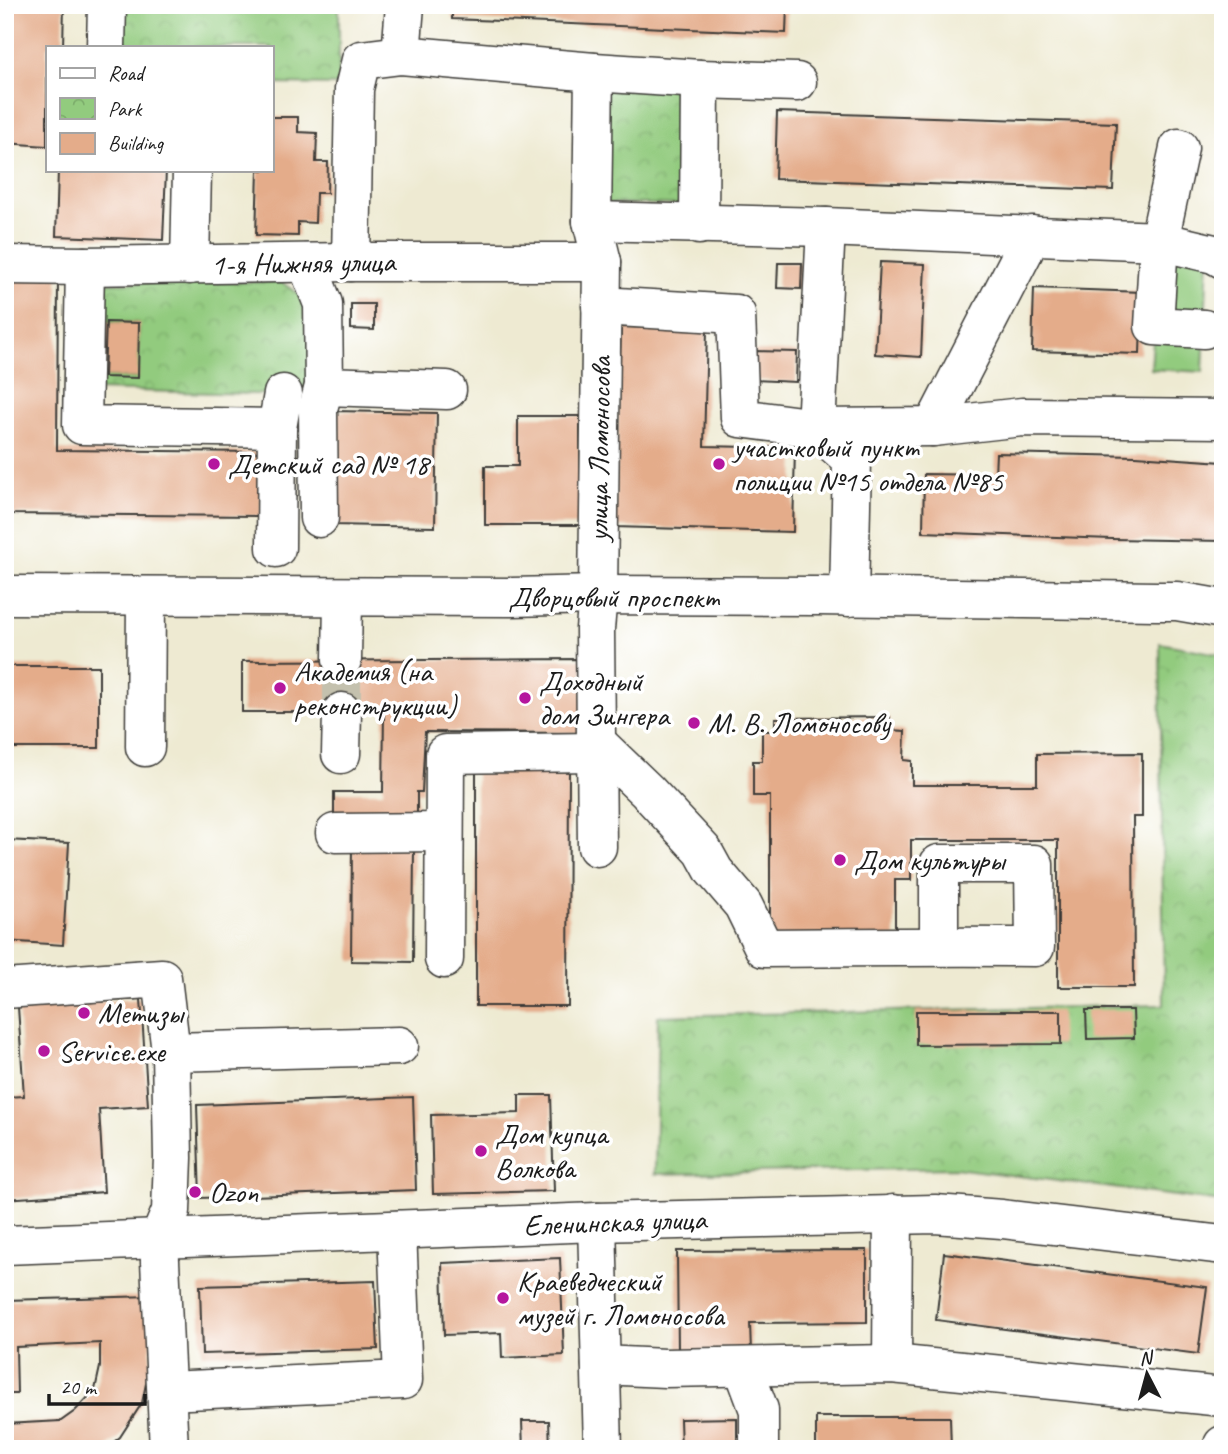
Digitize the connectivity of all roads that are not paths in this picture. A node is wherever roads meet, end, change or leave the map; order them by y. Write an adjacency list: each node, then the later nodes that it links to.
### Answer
1 (107, 5): 3 (street)
2 (405, 5): 4 (street)
3 (106, 46)
4 (401, 55): 5 (street); 16 (street)
5 (594, 72): 6 (street); 10 (street, улица Ломоносова)
6 (700, 79): 7 (street); 11 (street)
7 (797, 82)
8 (1179, 148): 14 (street)
9 (192, 172): 20 (street)
10 (592, 221): 11 (street); 17 (street, улица Ломоносова)
11 (699, 225): 12 (street)
12 (826, 227): 13 (street); 28 (street)
13 (1032, 235): 14 (street); 27 (street)
14 (1159, 241): 15 (street); 23 (street)
15 (1223, 259)
16 (351, 262): 17 (street, 1-я Нижняя улица); 18 (street, 1-я Нижняя улица)
17 (602, 262): 22 (street, улица Ломоносова)
18 (307, 263): 20 (street, 1-я Нижняя улица); 24 (street)
19 (5, 265): 21 (street, 1-я Нижняя улица)
20 (190, 265): 21 (street, 1-я Нижняя улица)
21 (85, 266): 30 (street)
22 (601, 306): 28 (street); 33 (street, улица Ломоносова)
23 (1204, 329)
24 (324, 386): 25 (street); 29 (street)
25 (446, 390)
26 (1223, 419): 27 (street)
27 (933, 427): 28 (street)
28 (816, 428): 35 (street)
29 (319, 518)
30 (276, 548)
31 (5, 595): 32 (street, Дворцовый проспект)
32 (146, 596): 34 (street, Дворцовый проспект); 39 (street)
33 (598, 596): 34 (street, Дворцовый проспект); 35 (street, Дворцовый проспект); 40 (street, улица Ломоносова)
34 (342, 597): 37 (street)
35 (849, 597): 36 (street, Дворцовый проспект)
36 (1223, 610)
37 (342, 660)
38 (342, 712): 41 (street)
39 (145, 747)
40 (596, 747): 42 (street); 44 (street, улица Ломоносова); 45 (street)
41 (341, 754)
42 (444, 832): 43 (street); 46 (street)
43 (335, 833)
44 (597, 846)
45 (939, 946)
46 (444, 959)
47 (5, 989): 49 (street)
48 (399, 1046): 49 (street)
49 (171, 1052): 53 (street)
50 (893, 1214): 51 (street, Еленинская улица); 55 (street, Еленинская улица); 56 (street)
51 (597, 1222): 52 (street, Еленинская улица); 57 (street)
52 (397, 1230): 53 (street, Еленинская улица); 59 (street)
53 (159, 1240): 54 (street, Еленинская улица); 59 (street)
54 (5, 1245)
55 (1223, 1245)
56 (892, 1364): 58 (street); 60 (street)
57 (601, 1365): 58 (street); 62 (street)
58 (743, 1367): 63 (street)
59 (167, 1391): 61 (street)
60 (1223, 1397)
61 (169, 1449)
62 (603, 1449)
63 (759, 1449)

